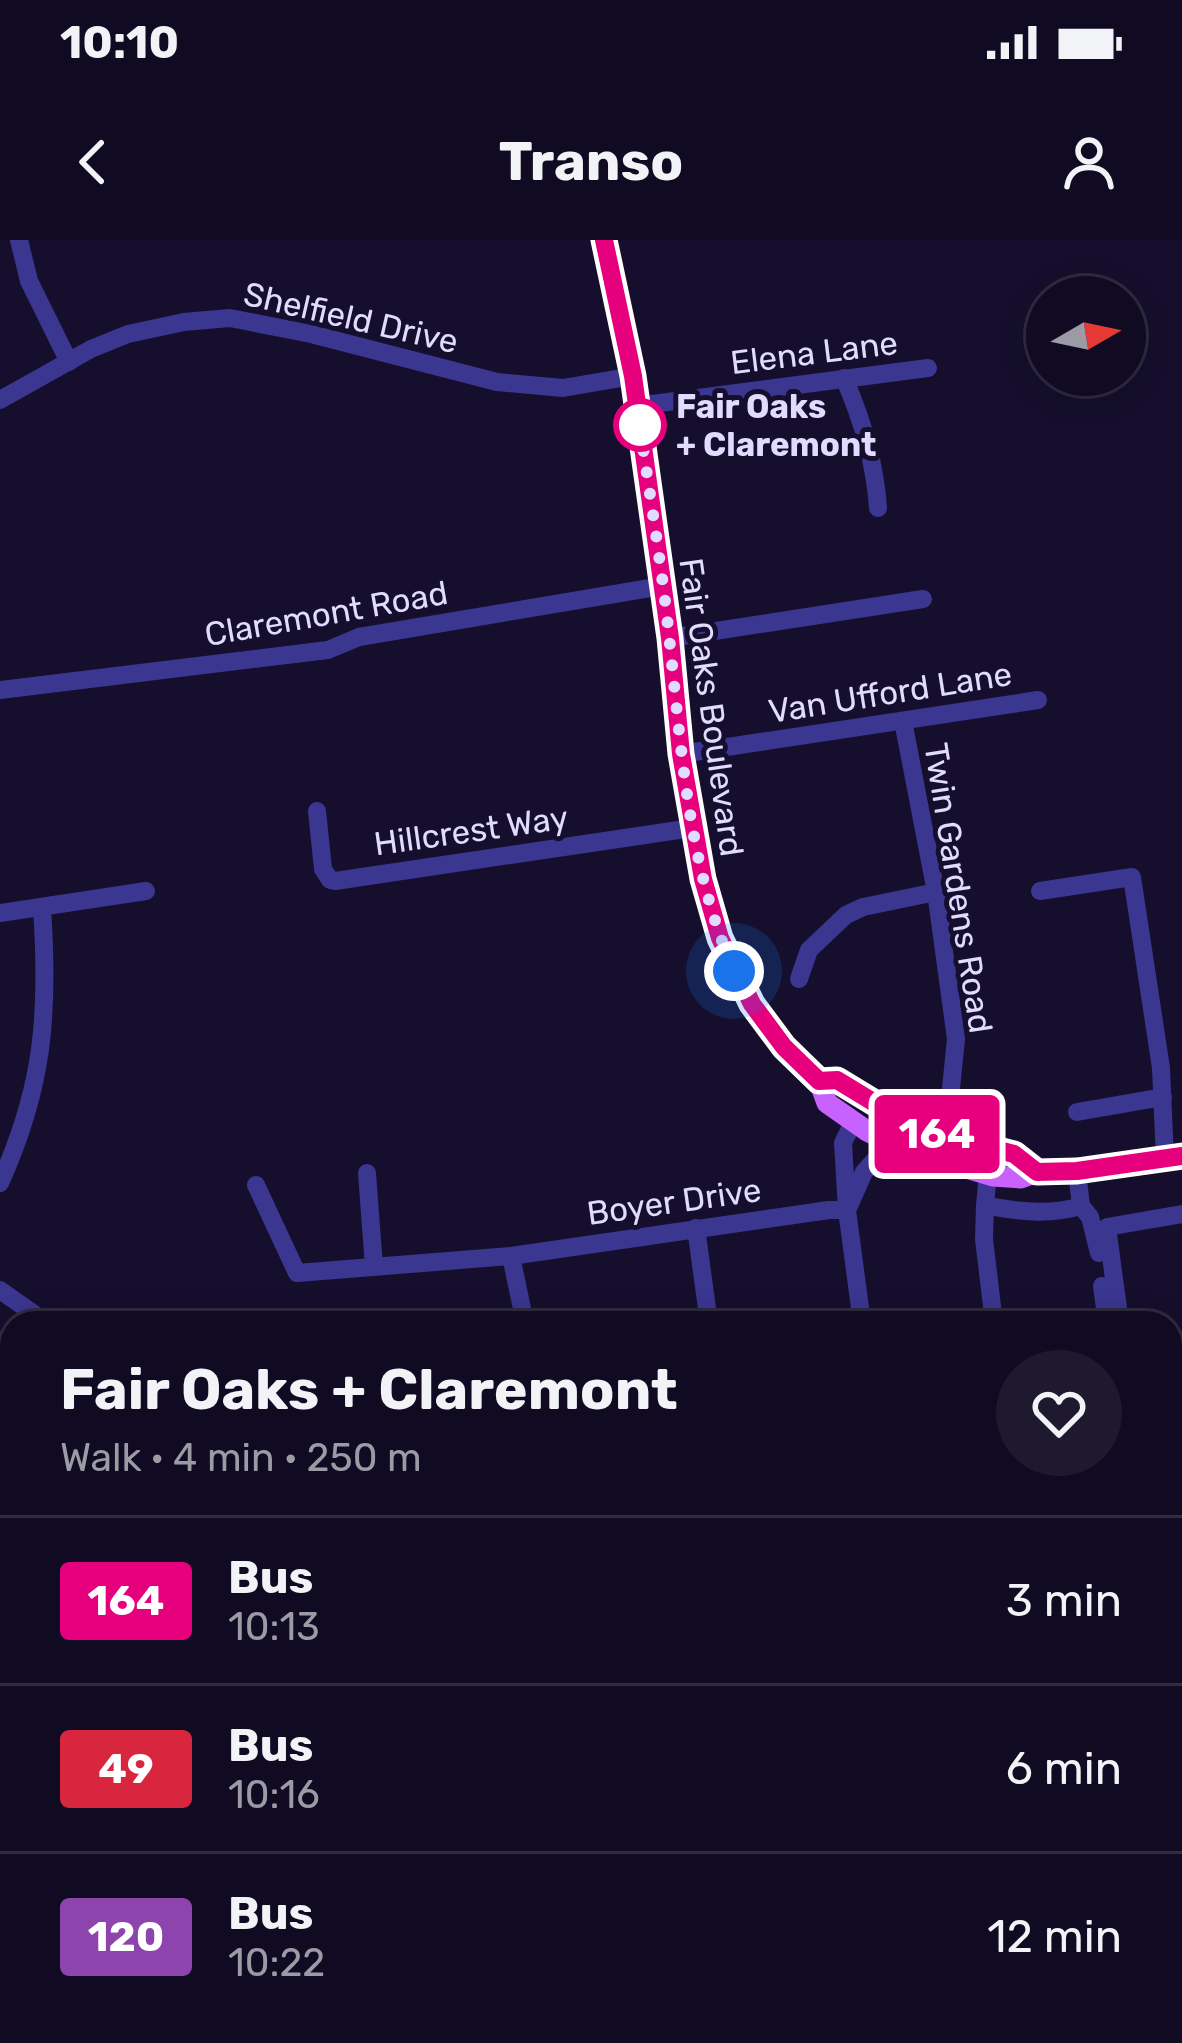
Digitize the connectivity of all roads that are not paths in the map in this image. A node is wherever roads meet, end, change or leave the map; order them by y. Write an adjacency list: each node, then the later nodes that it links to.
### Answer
1 (19, 240): 3 (street)
2 (604, 240): 5 (main road, Fair Oaks Boulevard)
3 (69, 362): 5 (street, Shelfield Drive); 7 (street, Shelfield Drive)
4 (928, 368): 6 (street, Elena Lane)
5 (633, 376): 8 (main road, Fair Oaks Boulevard)
6 (844, 378): 8 (street, Elena Lane); 9 (street)
7 (0, 400)
8 (637, 406): 10 (main road, Fair Oaks Boulevard)
9 (878, 508)
10 (662, 586): 12 (main road, Fair Oaks Boulevard); 13 (street, Claremont Road)
11 (923, 598): 12 (street)
12 (670, 638): 16 (main road, Fair Oaks Boulevard)
13 (0, 690)
14 (1037, 700): 15 (street, Van Ufford Lane)
15 (903, 721): 16 (street, Van Ufford Lane); 21 (street, Twin Gardens Road)
16 (681, 754): 18 (main road, Fair Oaks Boulevard)
17 (316, 811): 18 (street, Hillcrest Way)
18 (692, 828): 25 (main road, Fair Oaks Boulevard)
19 (146, 891): 22 (street)
20 (1040, 891): 26 (street)
21 (936, 892): 24 (street); 29 (street, Twin Gardens Road)
22 (42, 908): 23 (street); 36 (street)
23 (0, 914)
24 (799, 979)
25 (819, 1081): 28 (main road, Fair Oaks Boulevard); 29 (main road, Fair Oaks Boulevard)
26 (1162, 1097): 27 (street); 31 (street)
27 (1077, 1112)
28 (853, 1122): 29 (main road); 30 (main road, Fair Oaks Boulevard); 40 (street)
29 (933, 1133): 33 (main road, Fair Oaks Boulevard)
30 (890, 1143): 35 (main road, Fair Oaks Boulevard); 40 (street)
31 (1174, 1158): 32 (main road, Fair Oaks Boulevard)
32 (1077, 1171): 33 (main road, Fair Oaks Boulevard); 39 (street)
33 (1037, 1172): 35 (main road, Fair Oaks Boulevard)
34 (367, 1173): 44 (street)
35 (988, 1174): 38 (street)
36 (0, 1183)
37 (256, 1185): 44 (street, Boyer Drive)
38 (985, 1205): 39 (street); 50 (street)
39 (1082, 1206): 51 (street)
40 (847, 1210): 42 (street, Boyer Drive); 49 (street)
41 (1182, 1214): 52 (street)
42 (696, 1228): 43 (street, Boyer Drive); 48 (street)
43 (511, 1256): 44 (street, Boyer Drive); 47 (street)
44 (374, 1267)
45 (0, 1289): 46 (street)
46 (30, 1311)
47 (522, 1311)
48 (707, 1311)
49 (860, 1311)
50 (992, 1311)
51 (1105, 1311)
52 (1118, 1311)

